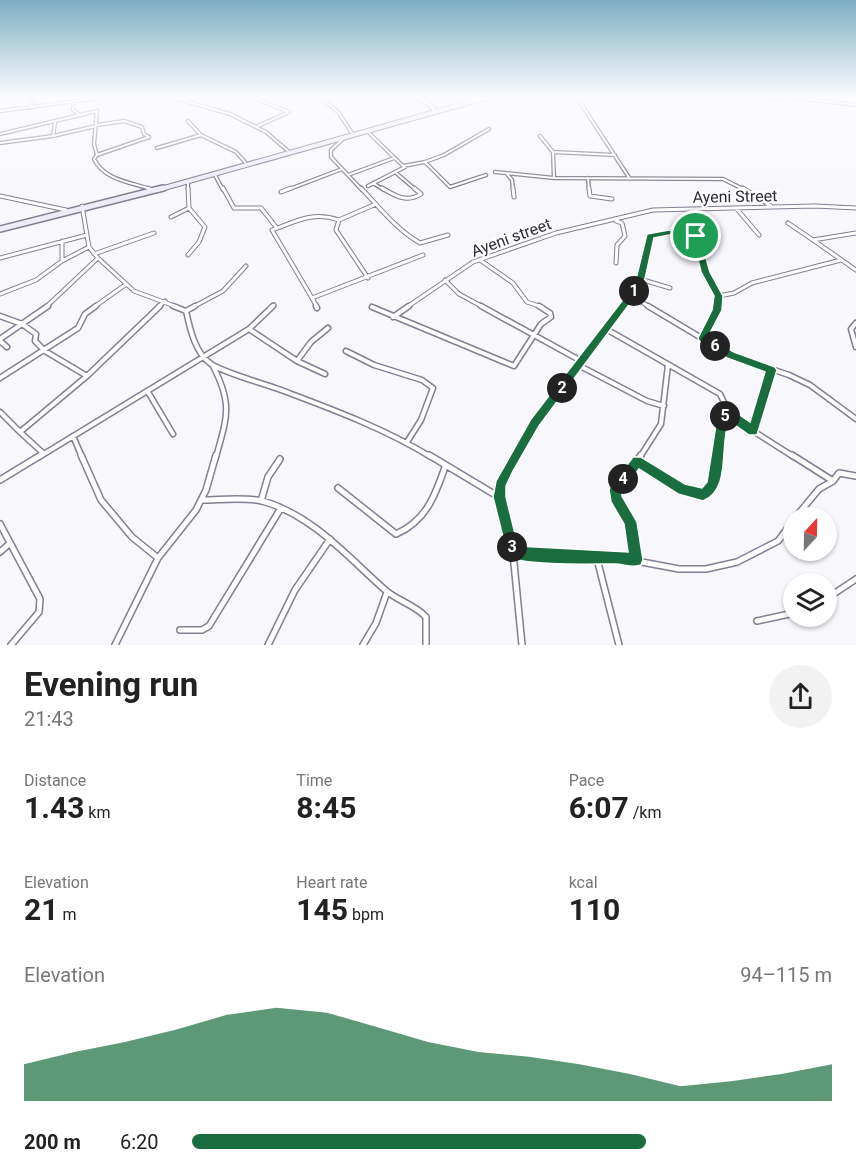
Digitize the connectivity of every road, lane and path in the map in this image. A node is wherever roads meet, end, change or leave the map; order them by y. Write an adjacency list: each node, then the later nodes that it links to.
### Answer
1 (40, 126): 15 (street)
2 (55, 126): 17 (street)
3 (93, 126): 17 (street)
4 (97, 126): 24 (street)
5 (139, 126): 24 (street)
6 (193, 126): 16 (street)
7 (347, 126): 14 (street)
8 (379, 126): 14 (main road)
9 (382, 126): 13 (main road)
10 (596, 126): 25 (street)
11 (257, 127): 22 (street)
12 (489, 129): 28 (street)
13 (367, 131): 19 (main road); 26 (street)
14 (352, 133): 22 (main road)
15 (0, 134)
16 (201, 135): 21 (street); 27 (street)
17 (53, 136): 20 (street)
18 (540, 136): 23 (street)
19 (344, 138): 30 (street); 34 (main road)
20 (0, 142)
21 (157, 148)
22 (288, 151): 27 (main road)
23 (553, 152): 25 (street); 37 (street)
24 (97, 155): 43 (street)
25 (615, 155): 39 (street)
26 (394, 158): 29 (street); 36 (street)
27 (245, 162): 43 (main road)
28 (425, 162): 29 (street); 35 (street)
29 (405, 166): 31 (street)
30 (342, 169): 36 (street); 44 (street)
31 (395, 172): 41 (street); 41 (street)
32 (495, 172): 33 (street)
33 (507, 173): 37 (street); 46 (street)
34 (215, 175): 40 (main road); 60 (street)
35 (486, 175)
36 (348, 176): 48 (street)
37 (554, 178): 38 (street)
38 (588, 178): 39 (street); 47 (street)
39 (631, 179): 49 (street)
40 (188, 182): 50 (main road); 51 (street)
41 (373, 183): 42 (street)
42 (368, 186)
43 (150, 189): 50 (main road)
44 (281, 192)
45 (0, 196): 55 (street)
46 (514, 197)
47 (612, 199)
48 (376, 204): 57 (street); 66 (street)
49 (772, 207): 52 (street, Ayeni Street); 53 (street, Ayeni Street)
50 (82, 208): 55 (main road); 61 (main road); 65 (street)
51 (189, 208): 56 (street); 72 (street)
52 (735, 208): 54 (street, Ayeni Street); 64 (street)
53 (856, 208)
54 (690, 209): 58 (street, Ayeni Street); 67 (street)
55 (66, 210): 61 (main road)
56 (171, 217)
57 (339, 220): 60 (street); 82 (street)
58 (615, 221): 76 (street, Ayeni street); 79 (street)
59 (788, 223): 68 (street)
60 (276, 227): 90 (street)
61 (0, 228)
62 (154, 233): 71 (street)
63 (856, 233): 68 (street)
64 (759, 234)
65 (87, 235): 69 (street); 70 (street)
66 (448, 235)
67 (696, 236): 83 (street); 89 (street)
68 (813, 240): 78 (street)
69 (62, 241): 74 (street); 77 (street)
70 (89, 246): 71 (street); 77 (street)
71 (94, 254): 75 (street)
72 (188, 255)
73 (423, 255): 82 (street)
74 (0, 258)
75 (98, 258): 85 (street); 99 (street)
76 (479, 260): 84 (street, Ayeni street); 103 (street)
77 (62, 261): 87 (street)
78 (841, 261): 81 (street); 89 (street)
79 (616, 263)
80 (246, 266): 95 (street)
81 (856, 270)
82 (368, 278): 90 (street)
83 (640, 279): 86 (street); 88 (street)
84 (445, 280): 97 (street, Ayeni street); 103 (street)
85 (125, 285): 91 (street); 108 (street)
86 (670, 288)
87 (0, 294)
88 (631, 296): 102 (street); 104 (street)
89 (719, 296): 104 (street)
90 (312, 298): 94 (street)
91 (165, 301): 95 (street); 117 (street)
92 (274, 305): 100 (street)
93 (372, 307): 97 (street)
94 (317, 308)
95 (186, 311): 110 (street)
96 (0, 315): 99 (street)
97 (393, 317): 103 (street)
98 (856, 323): 107 (street)
99 (22, 324): 105 (street); 108 (street)
100 (249, 328): 110 (street); 111 (street)
101 (328, 328): 111 (street)
102 (606, 329): 112 (street); 113 (street)
103 (532, 335): 112 (street)
104 (703, 338): 115 (street)
105 (0, 340): 106 (street)
106 (7, 347)
107 (856, 347)
108 (45, 351): 117 (street); 118 (street)
109 (346, 351): 129 (street)
110 (203, 358): 114 (street); 119 (street)
111 (297, 361): 116 (street)
112 (581, 364): 120 (street); 138 (street)
113 (669, 364): 120 (street); 122 (street)
114 (212, 365): 129 (street); 139 (street)
115 (771, 370): 124 (street); 125 (street)
116 (324, 374)
117 (87, 376): 126 (street)
118 (0, 378)
119 (148, 392): 127 (street); 128 (street)
120 (664, 406): 132 (street)
121 (0, 412): 123 (street)
122 (727, 412): 125 (street); 132 (street)
123 (2, 419): 126 (street)
124 (856, 419)
125 (753, 431): 136 (street)
126 (20, 432): 130 (street)
127 (173, 434)
128 (73, 436): 130 (street); 149 (street)
129 (407, 442): 133 (street)
130 (43, 453): 135 (street)
131 (280, 459): 140 (street)
132 (637, 461): 151 (street)
133 (445, 467): 137 (street); 138 (street)
134 (856, 476): 136 (street)
135 (0, 480)
136 (833, 481): 141 (street)
137 (338, 488)
138 (499, 497): 148 (street)
139 (202, 500): 140 (street); 149 (street)
140 (261, 501): 142 (street)
141 (804, 507)
142 (281, 508): 145 (street); 157 (street)
143 (0, 524): 146 (street)
144 (783, 534): 151 (street)
145 (330, 539): 153 (street); 160 (street)
146 (9, 544): 147 (street); 158 (street)
147 (0, 552)
148 (513, 553): 150 (street); 163 (street)
149 (158, 558): 159 (street)
150 (597, 559): 151 (street); 164 (street)
151 (636, 560)
152 (856, 579): 154 (street)
153 (387, 592): 161 (street); 162 (street)
154 (837, 592)
155 (783, 616): 156 (street)
156 (757, 621)
157 (180, 630)
158 (11, 645)
159 (115, 645)
160 (268, 645)
161 (363, 645)
162 (426, 645)
163 (522, 645)
164 (619, 645)

